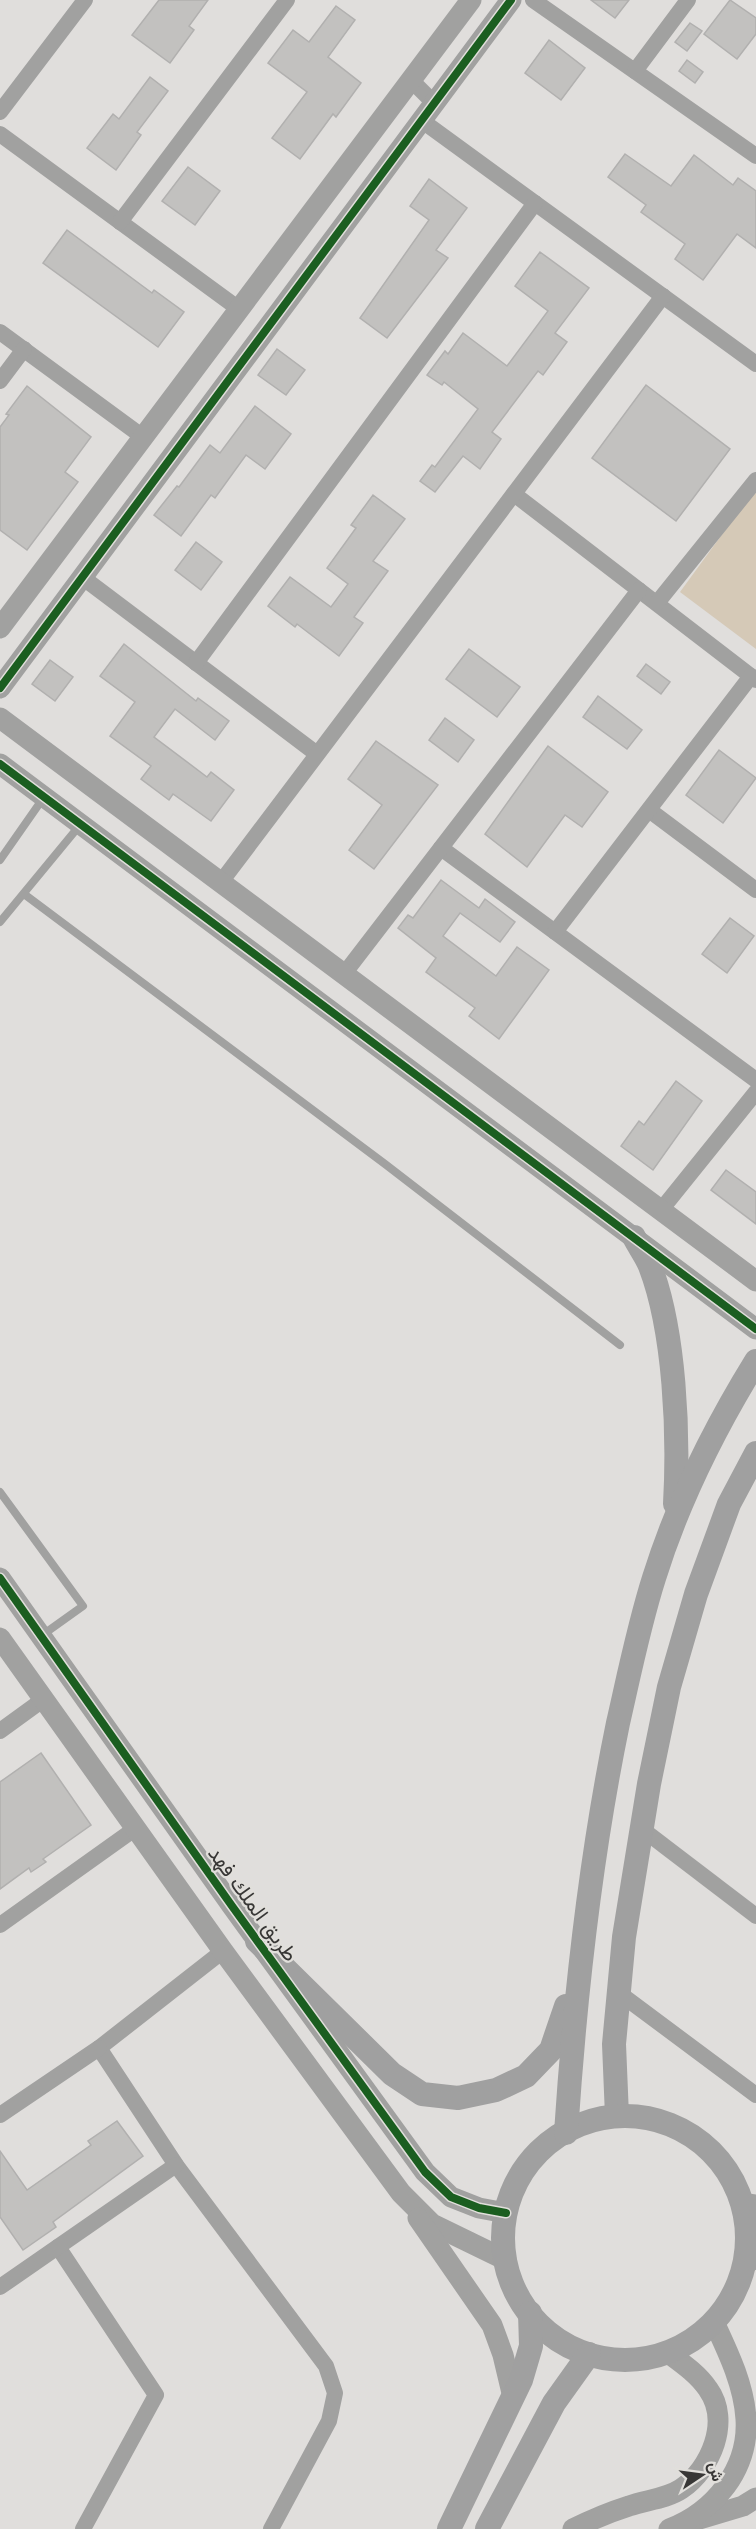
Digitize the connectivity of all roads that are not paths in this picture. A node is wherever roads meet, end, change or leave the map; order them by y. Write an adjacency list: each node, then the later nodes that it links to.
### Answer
1 (85, 0): 10 (street)
2 (287, 0): 15 (street)
3 (471, 0): 8 (street)
4 (511, 0): 9 (street)
5 (533, 0): 7 (street)
6 (688, 0): 7 (street)
7 (635, 71): 13 (street)
8 (411, 80): 9 (street); 17 (street)
9 (434, 103): 11 (street)
10 (0, 112)
11 (421, 120): 14 (street); 25 (street)
12 (0, 134): 15 (street)
13 (756, 156)
14 (535, 203): 16 (street); 29 (street)
15 (120, 222): 17 (street)
16 (663, 296): 20 (street); 24 (street)
17 (239, 309): 22 (street)
18 (0, 332): 19 (street)
19 (24, 349): 21 (street); 22 (street)
20 (756, 364)
21 (0, 381)
22 (143, 437): 28 (street)
23 (756, 480): 27 (street)
24 (514, 494): 26 (street); 33 (street)
25 (82, 577): 29 (street); 31 (street)
26 (639, 590): 27 (street); 38 (street)
27 (657, 603): 30 (street)
28 (0, 628)
29 (196, 663): 33 (street)
30 (753, 678): 36 (street)
31 (0, 688)
32 (0, 718): 40 (street)
33 (318, 754): 40 (street)
34 (0, 764): 35 (street)
35 (44, 797): 37 (street); 39 (lane)
36 (649, 810): 41 (street); 44 (street)
37 (80, 824): 42 (lane); 49 (street)
38 (441, 848): 44 (street); 45 (street)
39 (0, 860)
40 (221, 882): 45 (street)
41 (756, 890)
42 (24, 894): 43 (lane); 52 (lane)
43 (0, 922)
44 (555, 932): 46 (street)
45 (344, 974): 48 (street)
46 (756, 1080)
47 (756, 1092): 48 (street)
48 (661, 1210): 50 (street)
49 (634, 1237): 51 (street); 56 (main road)
50 (756, 1281)
51 (756, 1329)
52 (620, 1345)
53 (756, 1361): 56 (main road)
54 (756, 1453): 63 (main road)
55 (0, 1492): 58 (lane)
56 (673, 1526): 68 (main road)
57 (0, 1578): 58 (street, طريق الملك فهد)
58 (41, 1636): 66 (street, طريق الملك فهد)
59 (0, 1638): 60 (street)
60 (44, 1699): 61 (street); 62 (street)
61 (0, 1731)
62 (135, 1828): 65 (street); 67 (street)
63 (642, 1829): 64 (street); 69 (main road)
64 (756, 1916)
65 (0, 1925)
66 (257, 1941): 68 (main road); 78 (street, طريق الملك فهد)
67 (223, 1951): 70 (street); 76 (street)
68 (579, 1970): 74 (main road)
69 (619, 1993): 71 (street); 73 (main road)
70 (99, 2048): 72 (street); 75 (street)
71 (756, 2095)
72 (0, 2115)
73 (617, 2116): 74 (main road); 77 (main road)
74 (566, 2133): 78 (main road)
75 (176, 2165): 79 (street); 93 (street)
76 (401, 2193): 80 (street); 88 (street)
77 (748, 2204): 81 (main road)
78 (506, 2213): 80 (main road)
79 (58, 2247): 82 (street); 92 (street)
80 (506, 2260): 83 (main road)
81 (750, 2261): 84 (main road)
82 (0, 2287)
83 (531, 2313): 86 (main road); 88 (main road)
84 (714, 2322): 85 (main road); 87 (street)
85 (668, 2352): 86 (main road); 96 (street)
86 (589, 2354): 95 (main road)
87 (740, 2385): 89 (street); 91 (street)
88 (513, 2397): 94 (main road)
89 (756, 2406)
90 (756, 2498): 91 (street)
91 (671, 2528)
92 (83, 2529)
93 (271, 2529)
94 (449, 2529)
95 (486, 2529)
96 (573, 2529)

